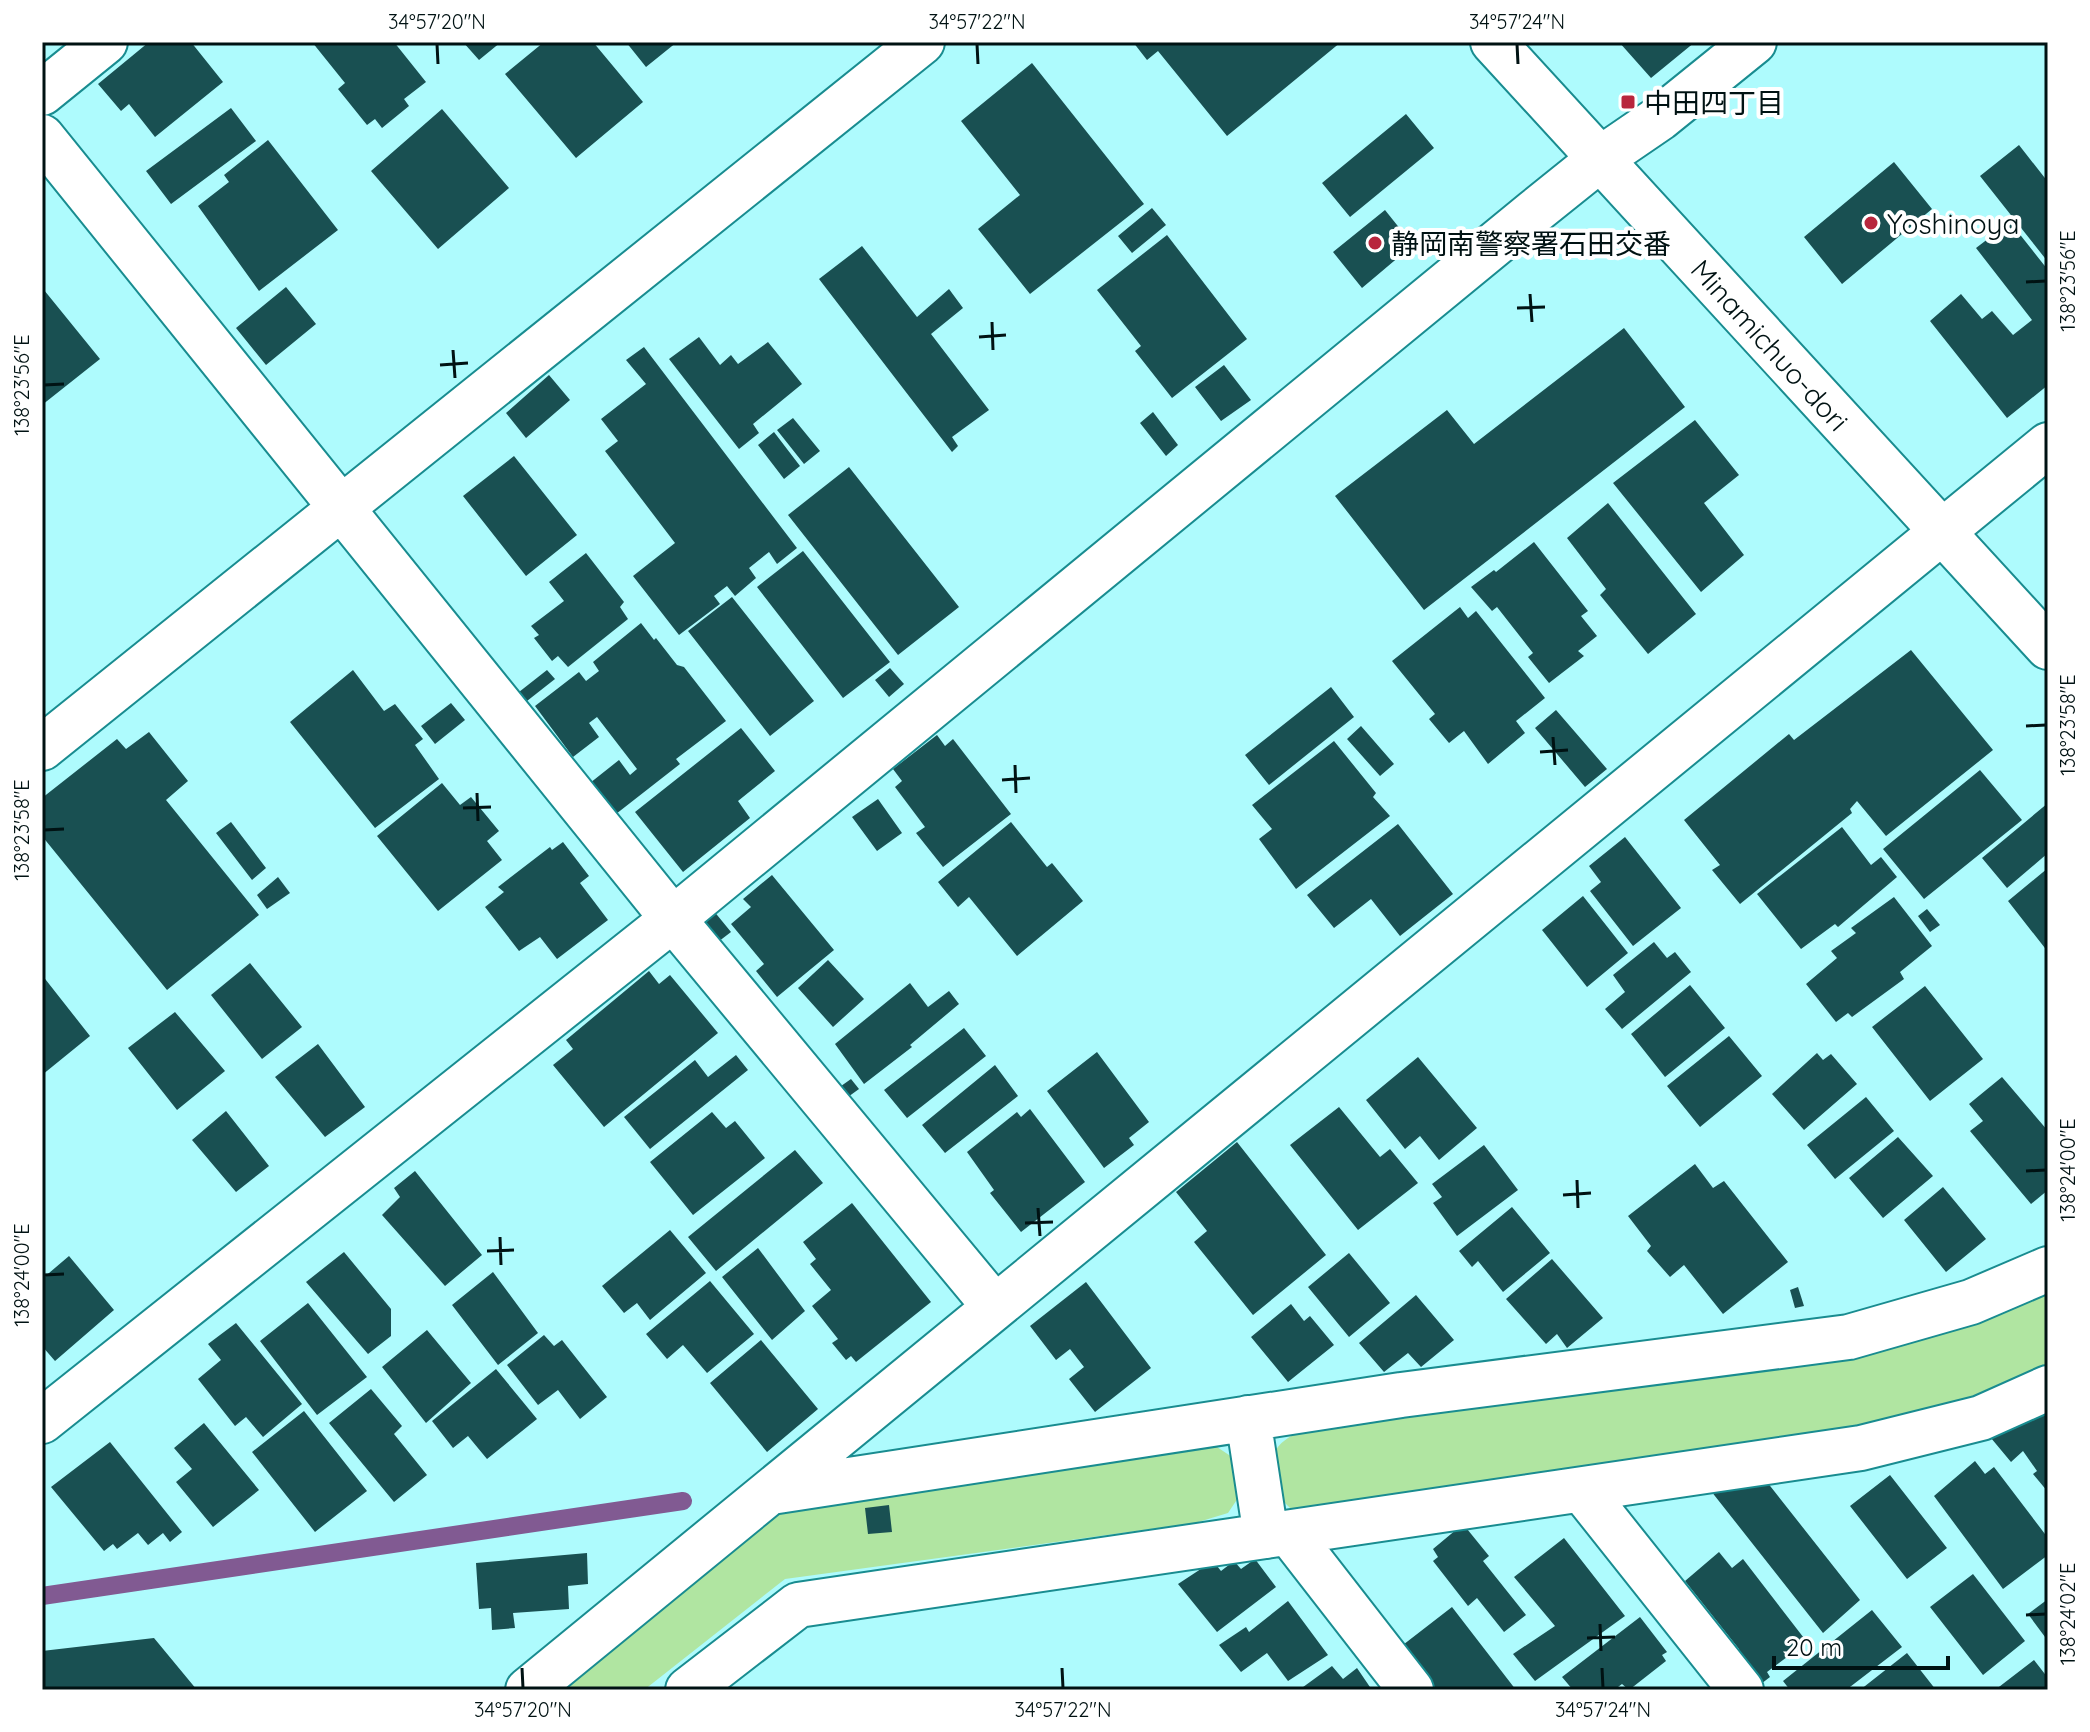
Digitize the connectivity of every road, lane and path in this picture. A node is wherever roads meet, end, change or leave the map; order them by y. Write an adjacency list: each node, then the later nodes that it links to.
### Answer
1 (105, 42): 5 (street)
2 (922, 42): 9 (street)
3 (1493, 42): 7 (street, Minamichuo-dori)
4 (1754, 42): 7 (street)
5 (42, 93)
6 (42, 137): 9 (street)
7 (1600, 159): 10 (street, Minamichuo-dori); 13 (street)
8 (2048, 445): 10 (street)
9 (341, 507): 12 (street); 13 (street)
10 (1942, 532): 11 (street, Minamichuo-dori); 15 (street)
11 (2048, 647)
12 (42, 748)
13 (673, 919): 15 (street); 18 (street)
14 (2048, 1269): 17 (street)
15 (995, 1307): 20 (street)
16 (2048, 1388): 19 (street)
17 (1248, 1418): 20 (street); 21 (street)
18 (42, 1421)
19 (1582, 1490): 21 (street); 25 (street)
20 (768, 1493): 22 (street)
21 (1278, 1534): 23 (street); 24 (street)
22 (528, 1690)
23 (688, 1690)
24 (1411, 1690)
25 (1741, 1690)

